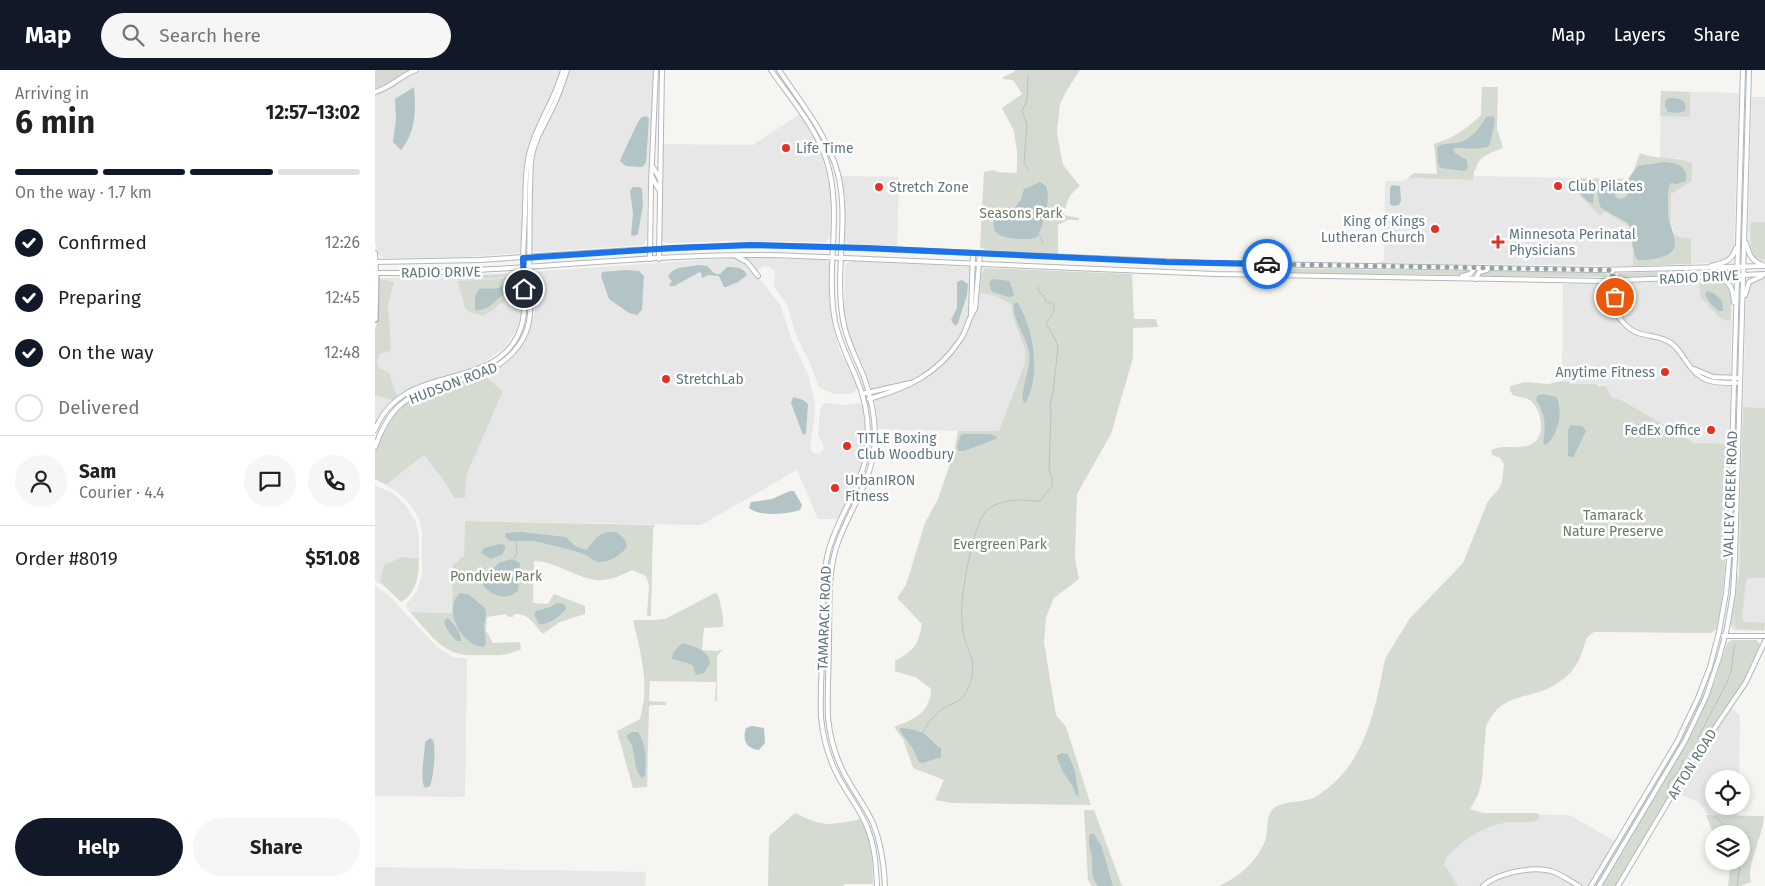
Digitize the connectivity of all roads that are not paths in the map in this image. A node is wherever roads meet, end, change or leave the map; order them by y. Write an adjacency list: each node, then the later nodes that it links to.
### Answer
1 (416, 70): 10 (main road)
2 (563, 70): 31 (main road, HUDSON ROAD)
3 (567, 70): 29 (main road, HUDSON ROAD)
4 (656, 70): 11 (main road)
5 (662, 70): 13 (main road)
6 (771, 70): 21 (main road, TAMARACK ROAD)
7 (779, 70): 22 (main road, TAMARACK ROAD)
8 (1743, 70): 20 (main road, VALLEY CREEK ROAD)
9 (1749, 70): 19 (main road, VALLEY CREEK ROAD)
10 (375, 92)
11 (656, 94): 12 (main road); 13 (main road)
12 (655, 106): 14 (main road); 15 (main road)
13 (662, 106): 14 (main road)
14 (662, 118): 17 (main road)
15 (652, 165): 16 (main road); 17 (main road)
16 (651, 177): 18 (main road); 24 (main road)
17 (660, 179): 18 (main road)
18 (660, 192): 23 (main road)
19 (1745, 236): 39 (main road, VALLEY CREEK ROAD); 40 (main road)
20 (1738, 237): 38 (main road, VALLEY CREEK ROAD); 45 (main road)
21 (833, 247): 22 (main road, RADIO DRIVE); 23 (main road, RADIO DRIVE); 30 (main road, TAMARACK ROAD)
22 (841, 247): 26 (main road, RADIO DRIVE); 32 (main road, TAMARACK ROAD)
23 (659, 248): 24 (main road, RADIO DRIVE); 34 (main road)
24 (650, 249): 29 (main road, RADIO DRIVE); 33 (main road)
25 (375, 253): 35 (main road)
26 (973, 253): 27 (main road, RADIO DRIVE); 36 (main road)
27 (980, 253): 37 (main road); 43 (main road, RADIO DRIVE)
28 (734, 255): 30 (main road, RADIO DRIVE); 34 (main road, RADIO DRIVE); 51 (main road)
29 (529, 257): 31 (main road, RADIO DRIVE); 42 (main road, HUDSON ROAD)
30 (833, 257): 32 (main road, RADIO DRIVE); 67 (main road, TAMARACK ROAD)
31 (523, 258): 35 (main road, RADIO DRIVE); 41 (main road, HUDSON ROAD)
32 (841, 258): 36 (main road, RADIO DRIVE); 66 (main road, TAMARACK ROAD)
33 (650, 259): 34 (main road, RADIO DRIVE); 42 (main road, RADIO DRIVE)
34 (659, 259)
35 (375, 262): 47 (main road)
36 (973, 264): 37 (main road, RADIO DRIVE); 56 (main road)
37 (979, 264): 53 (main road, RADIO DRIVE); 56 (main road)
38 (1737, 266): 39 (main road, RADIO DRIVE); 45 (main road, RADIO DRIVE); 49 (main road, VALLEY CREEK ROAD)
39 (1743, 266): 40 (main road, RADIO DRIVE); 50 (main road, VALLEY CREEK ROAD)
40 (1765, 266)
41 (523, 268): 42 (main road, RADIO DRIVE); 47 (main road, RADIO DRIVE); 70 (main road, HUDSON ROAD)
42 (529, 268): 71 (main road, HUDSON ROAD)
43 (1475, 268): 44 (main road, RADIO DRIVE); 53 (main road)
44 (1501, 268): 46 (main road, RADIO DRIVE); 54 (main road)
45 (1704, 268): 46 (main road, RADIO DRIVE)
46 (1612, 270): 55 (main road)
47 (376, 273): 59 (highway)
48 (1765, 274): 50 (main road, RADIO DRIVE); 58 (main road)
49 (1737, 275): 50 (main road, RADIO DRIVE); 52 (main road, RADIO DRIVE); 57 (main road, VALLEY CREEK ROAD)
50 (1743, 275): 58 (main road, VALLEY CREEK ROAD)
51 (758, 276)
52 (1704, 277): 55 (main road, RADIO DRIVE); 57 (main road)
53 (1450, 278): 54 (main road, RADIO DRIVE)
54 (1476, 279): 55 (main road, RADIO DRIVE)
55 (1612, 280): 60 (main road)
56 (971, 314): 63 (main road)
57 (1736, 314): 61 (main road, VALLEY CREEK ROAD)
58 (1742, 315): 62 (main road, VALLEY CREEK ROAD)
59 (375, 319)
60 (1692, 368): 61 (main road); 64 (main road)
61 (1734, 378): 62 (main road); 64 (main road, VALLEY CREEK ROAD)
62 (1740, 378): 65 (main road, VALLEY CREEK ROAD)
63 (913, 383): 66 (main road); 68 (main road)
64 (1734, 383): 65 (main road); 72 (main road, VALLEY CREEK ROAD)
65 (1740, 384): 73 (main road, VALLEY CREEK ROAD)
66 (869, 393): 67 (main road); 68 (main road, TAMARACK ROAD)
67 (862, 394): 69 (main road, TAMARACK ROAD)
68 (871, 398): 69 (main road); 77 (main road, TAMARACK ROAD)
69 (864, 400): 76 (main road, TAMARACK ROAD)
70 (375, 430)
71 (375, 448)
72 (1719, 636): 73 (main road); 80 (main road, VALLEY CREEK ROAD)
73 (1725, 636): 74 (main road); 81 (main road, VALLEY CREEK ROAD)
74 (1765, 636)
75 (1765, 641): 82 (main road, AFTON ROAD)
76 (877, 886)
77 (885, 886)
78 (1483, 886): 79 (main road)
79 (1579, 886)
80 (1591, 886)
81 (1599, 886)
82 (1619, 886)

